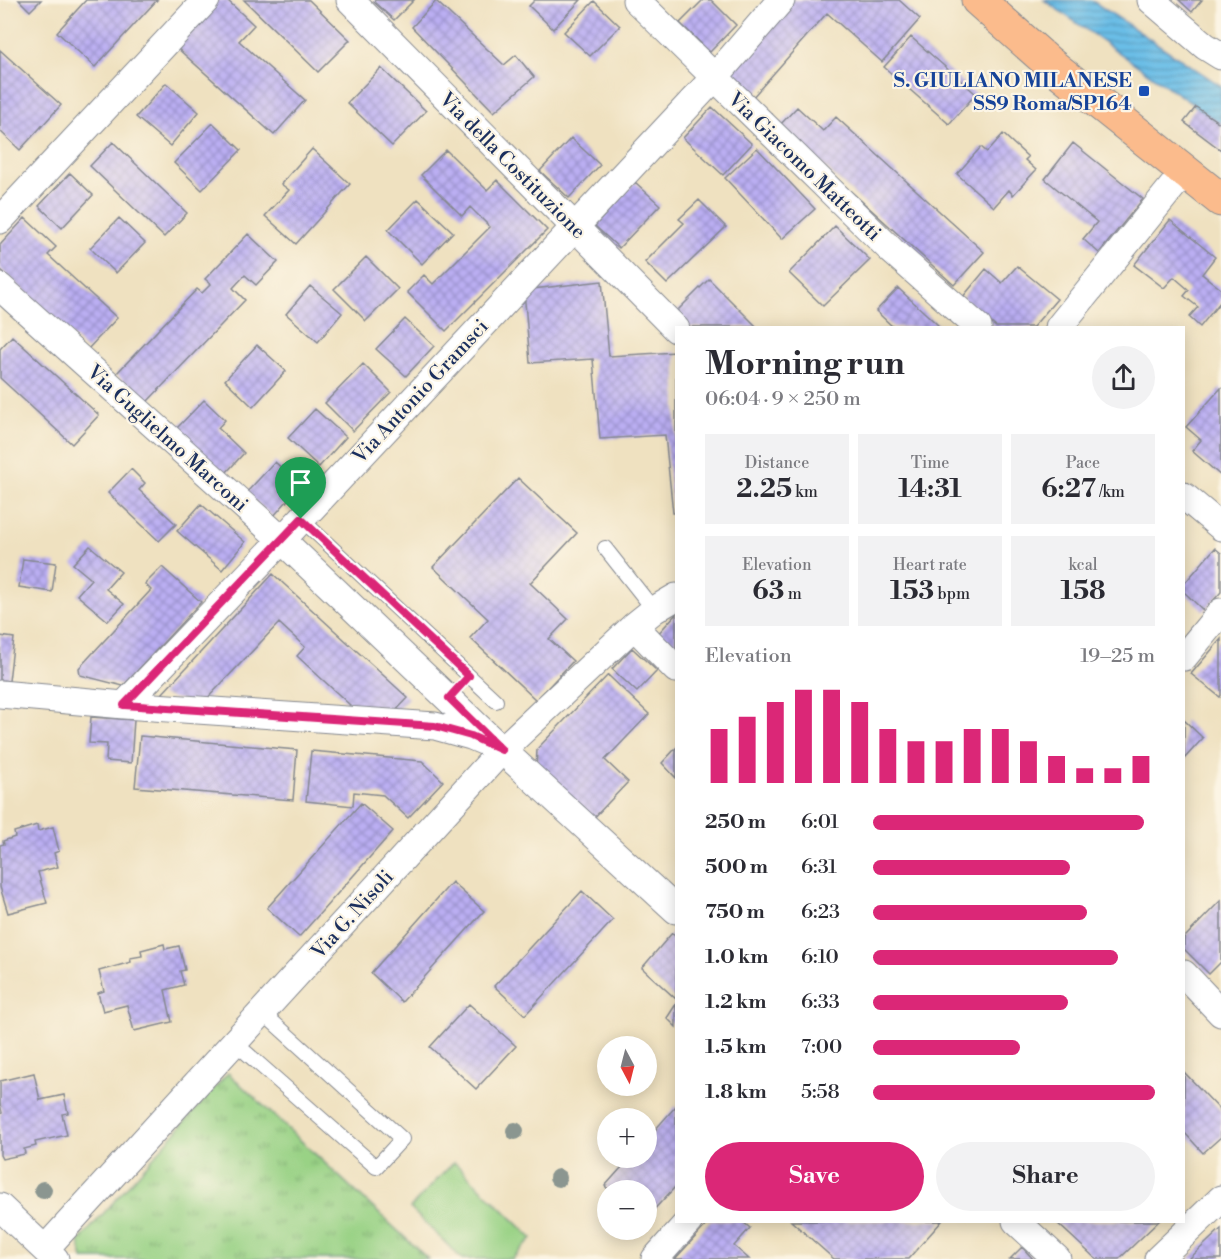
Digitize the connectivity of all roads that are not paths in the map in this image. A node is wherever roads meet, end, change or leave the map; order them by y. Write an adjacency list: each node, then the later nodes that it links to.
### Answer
1 (206, 0): 11 (street)
2 (350, 0): 12 (street, Via della Costituzione)
3 (636, 0): 8 (street, Via Giacomo Matteotti)
4 (781, 0): 8 (street, Via Antonio Gramsci)
5 (978, 0): 9 (main road)
6 (1151, 0): 7 (street)
7 (1213, 51)
8 (715, 77): 12 (street, Via Antonio Gramsci); 14 (street, Via Giacomo Matteotti)
9 (1185, 171): 10 (main road); 15 (street)
10 (1221, 200)
11 (0, 220)
12 (574, 226): 16 (street, Via della Costituzione); 18 (street, Via Antonio Gramsci)
13 (0, 287): 20 (street, Via Guglielmo Marconi)
14 (977, 326)
15 (1060, 326)
16 (675, 328)
17 (1185, 497): 19 (street)
18 (301, 519): 20 (street, Via Antonio Gramsci); 26 (lane)
19 (1221, 527)
20 (282, 540): 26 (street, Via Guglielmo Marconi); 29 (street, Via Antonio Gramsci)
21 (605, 548): 22 (lane)
22 (655, 611): 25 (street); 30 (street, Via G. Nisoli)
23 (1221, 612): 24 (street)
24 (1185, 656)
25 (675, 666)
26 (459, 687): 28 (lane); 30 (street, Via Guglielmo Marconi)
27 (0, 694): 29 (street)
28 (496, 701)
29 (124, 705): 30 (street)
30 (502, 750): 31 (street, Via Guglielmo Marconi); 34 (street, Via G. Nisoli)
31 (675, 909)
32 (1185, 975): 33 (street)
33 (1216, 997)
34 (262, 1012): 35 (street, Via G. Nisoli); 35 (lane)
35 (234, 1042): 40 (street, Via G. Nisoli)
36 (1221, 1199): 43 (street)
37 (0, 1207): 40 (street)
38 (687, 1223): 41 (street)
39 (1018, 1223): 42 (street)
40 (50, 1254)
41 (656, 1259)
42 (1057, 1259)
43 (1158, 1259)

